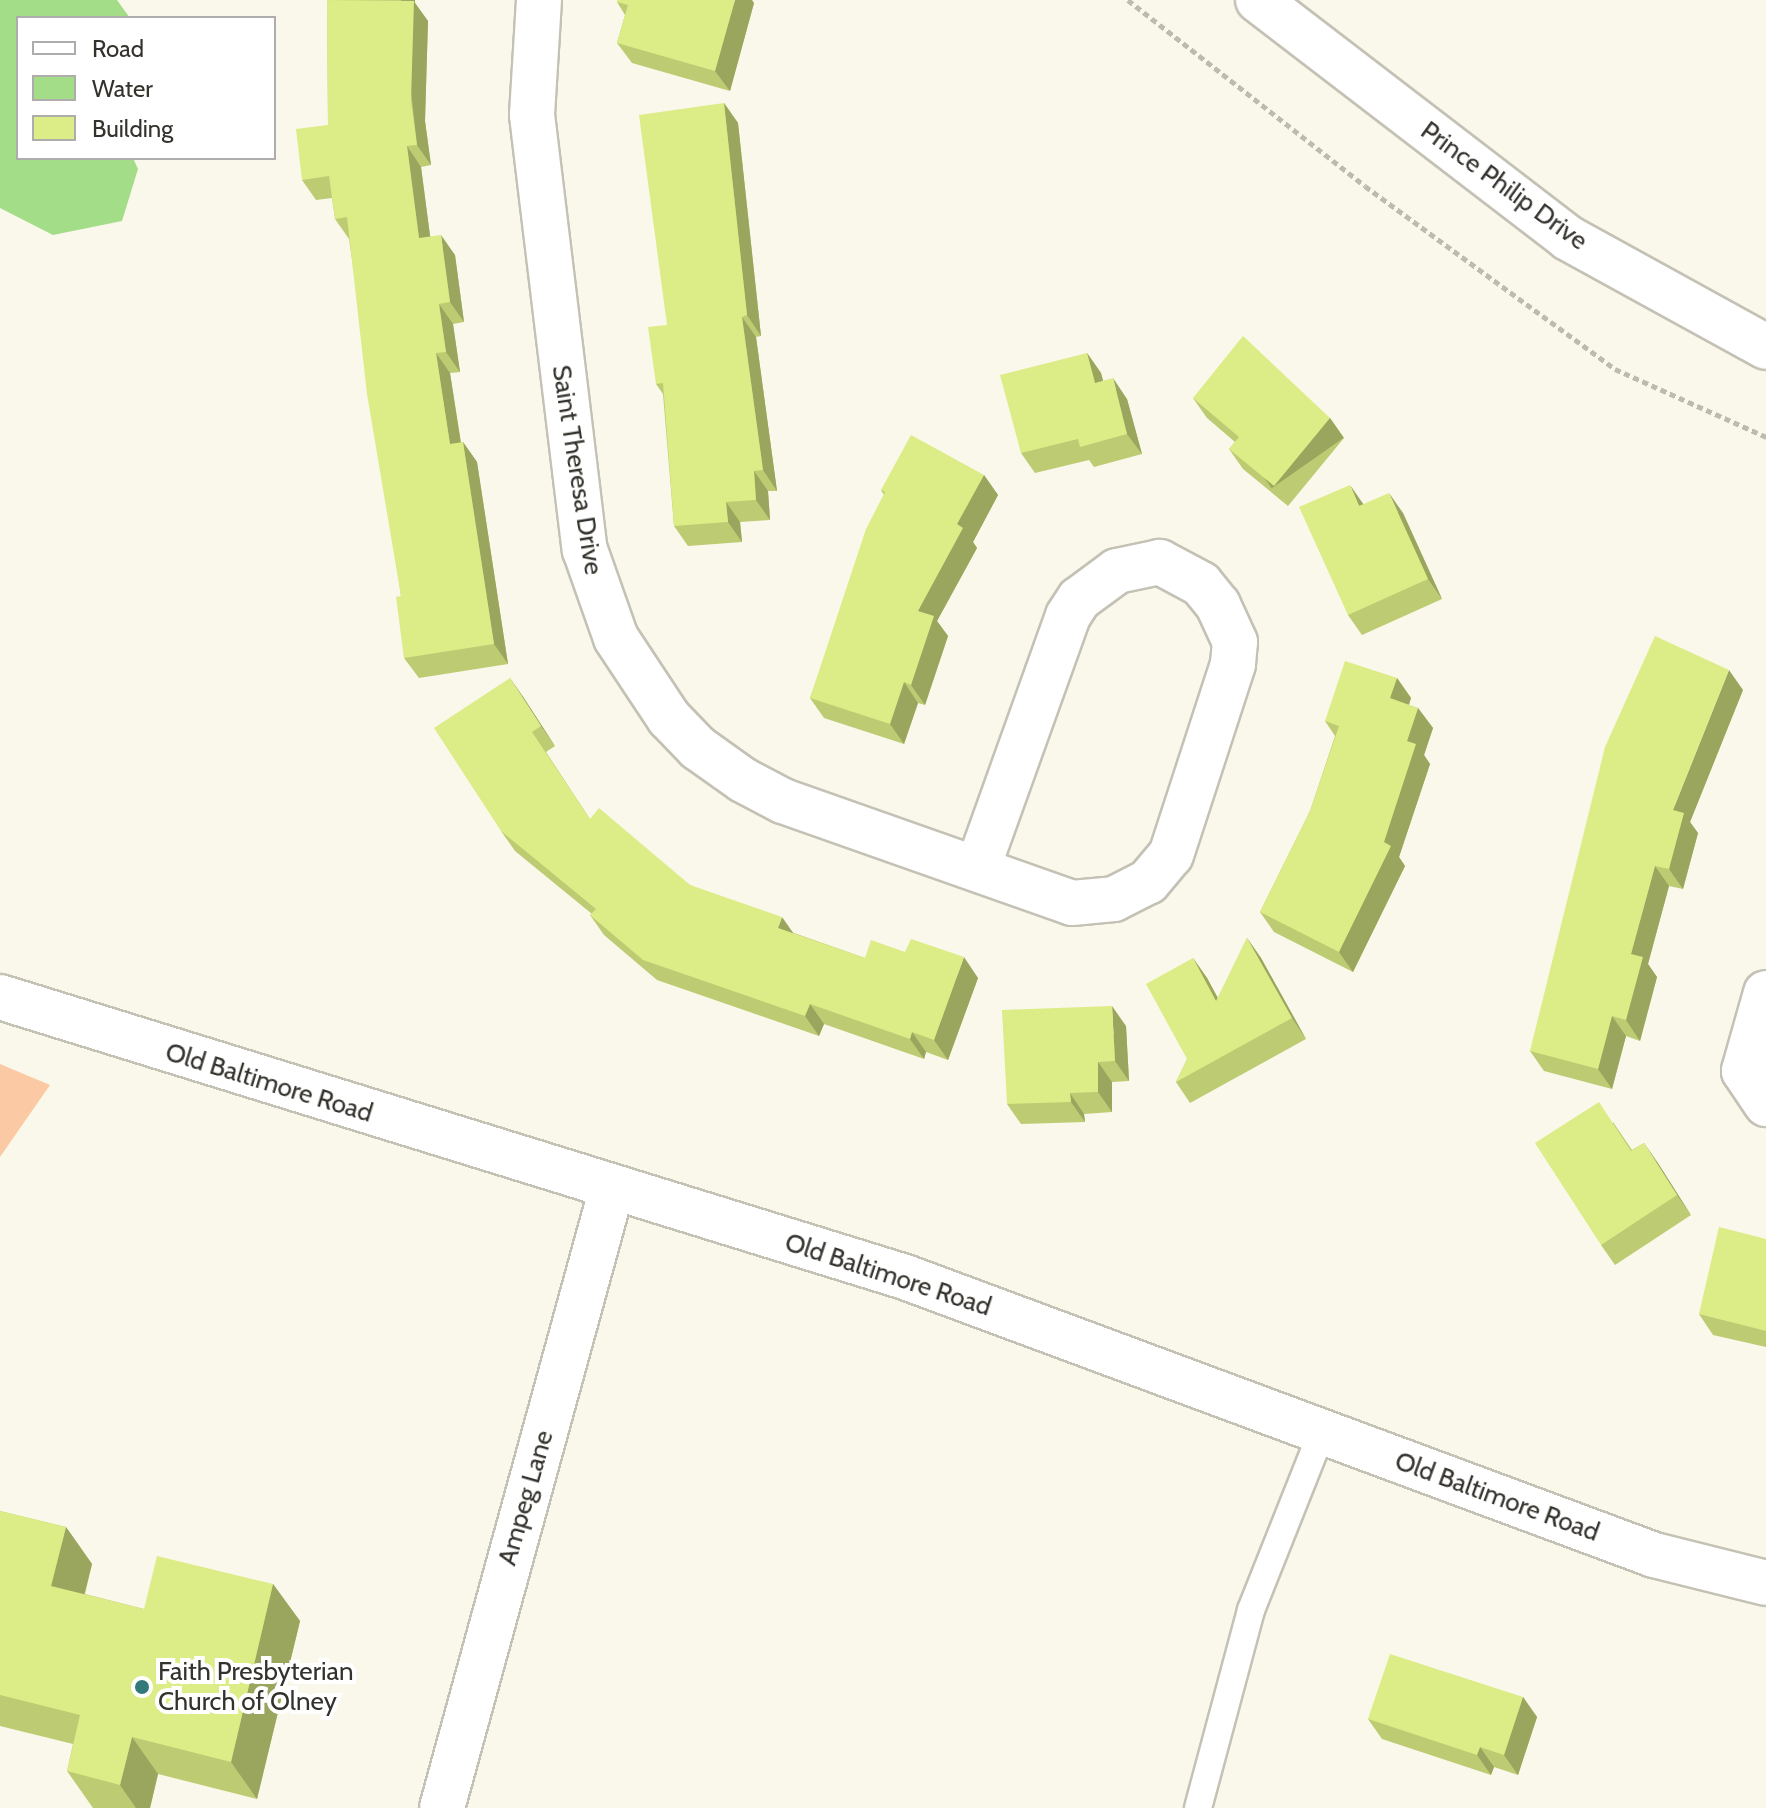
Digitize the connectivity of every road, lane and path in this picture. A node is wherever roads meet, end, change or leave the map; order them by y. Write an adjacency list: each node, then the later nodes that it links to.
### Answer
1 (539, 0): 6 (street, Saint Theresa Drive)
2 (1128, 0): 5 (path)
3 (1258, 0): 4 (street, Prince Philip Drive)
4 (1766, 347)
5 (1766, 437)
6 (978, 867): 6 (street, Saint Theresa Drive)
7 (1766, 993): 9 (street)
8 (0, 997): 10 (street, Old Baltimore Road)
9 (1766, 1104)
10 (612, 1188): 11 (street, Old Baltimore Road); 13 (street, Ampeg Lane)
11 (1322, 1432): 12 (street, Old Baltimore Road); 14 (lane)
12 (1766, 1583)
13 (442, 1808)
14 (1198, 1808)

